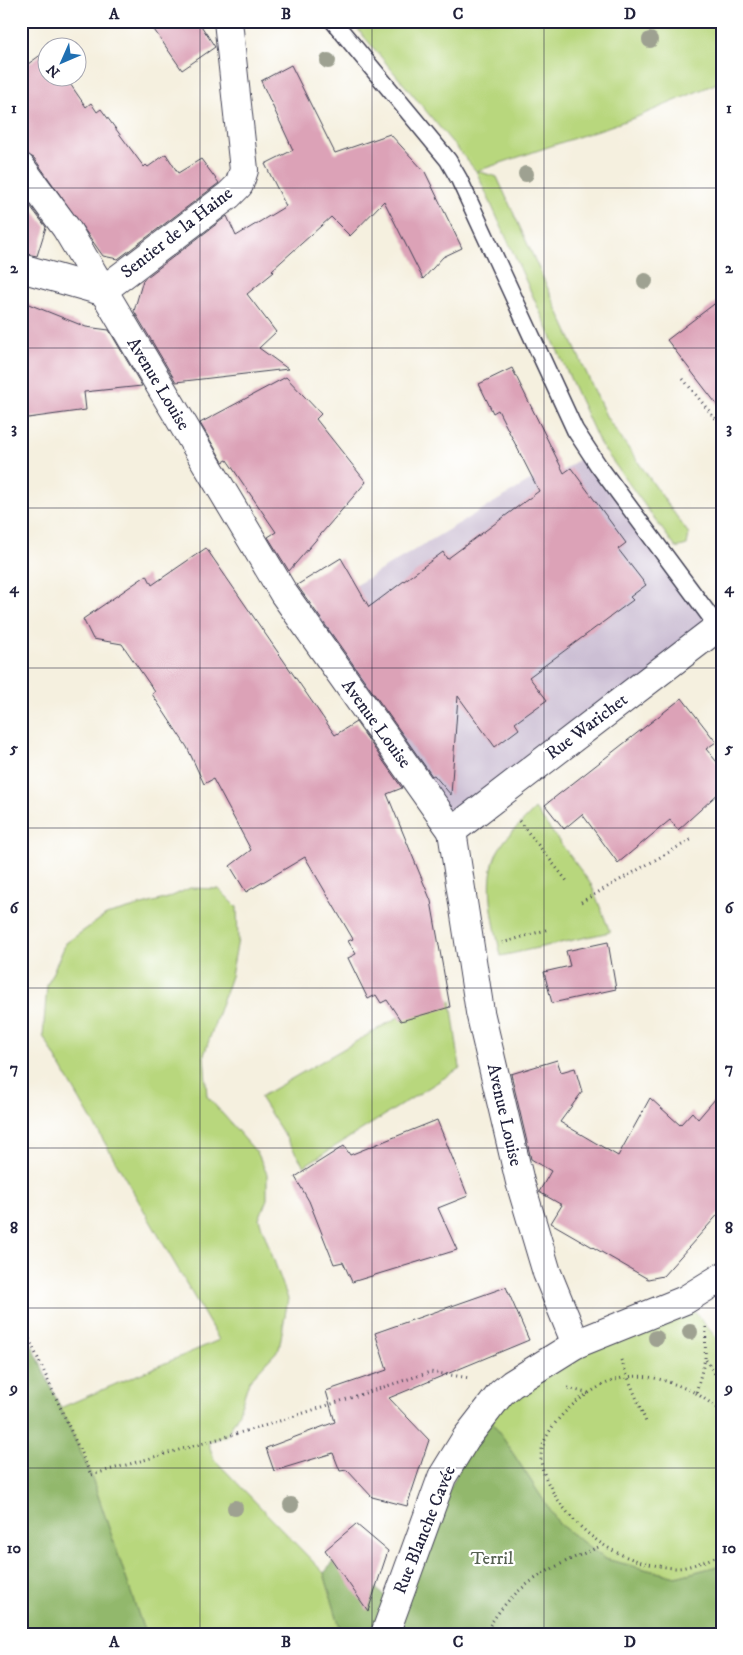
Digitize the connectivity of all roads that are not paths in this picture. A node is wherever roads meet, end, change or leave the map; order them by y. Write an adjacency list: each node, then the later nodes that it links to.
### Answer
1 (228, 21): 5 (street, Sentier de la Haine)
2 (333, 21): 6 (lane)
3 (21, 167): 5 (street, Avenue Louise)
4 (21, 268): 5 (street)
5 (102, 291): 7 (street, Avenue Louise)
6 (720, 626): 7 (street, Rue Warichet)
7 (452, 830): 9 (street, Avenue Louise)
8 (722, 1277): 9 (street, Rue Blanche Cavée)
9 (576, 1344): 10 (street, Rue Blanche Cavée)
10 (385, 1634)

